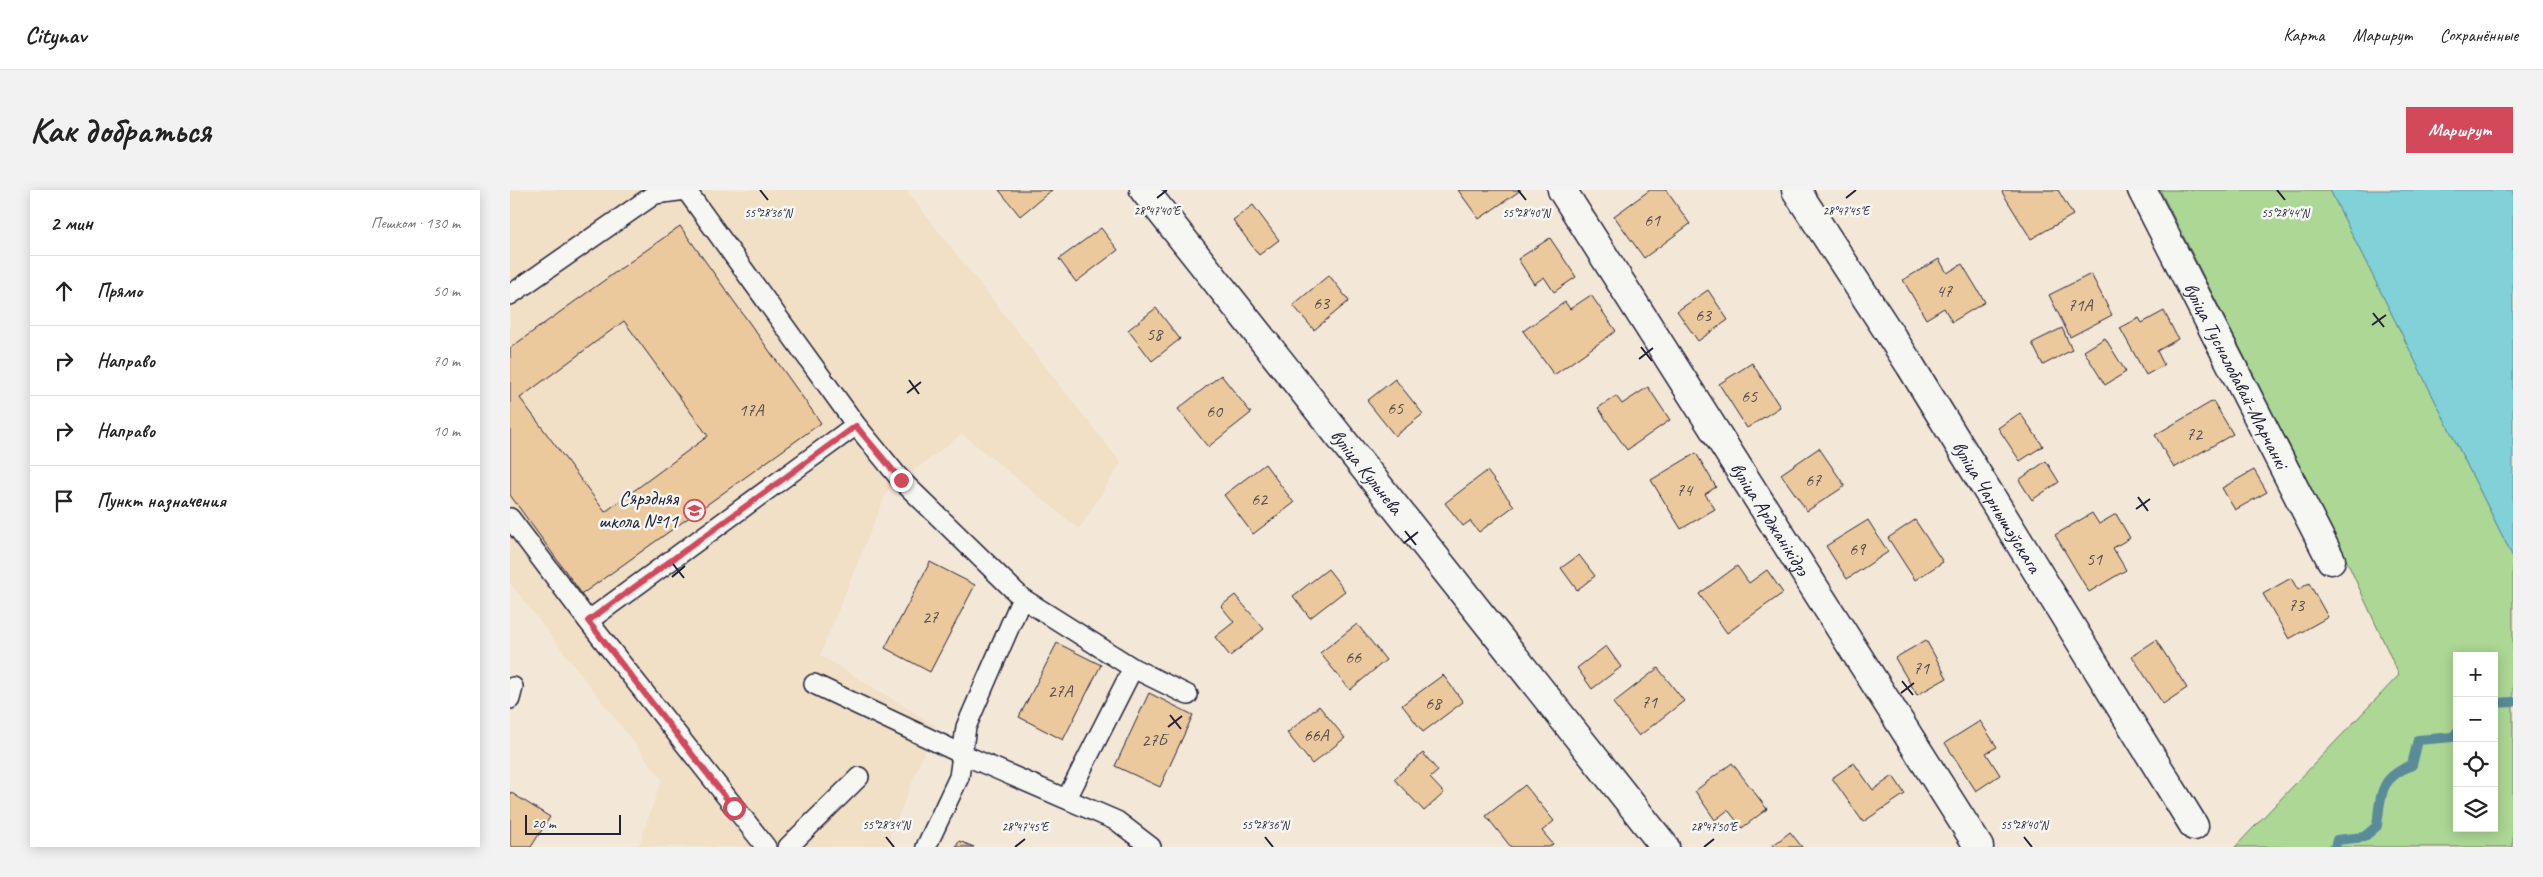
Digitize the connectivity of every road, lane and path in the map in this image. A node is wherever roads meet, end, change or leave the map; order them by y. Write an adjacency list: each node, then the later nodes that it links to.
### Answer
1 (1144, 190): 22 (street, вуліца Кульнева)
2 (1562, 190): 23 (street, вуліца Арджанікідзэ)
3 (1796, 190): 17 (street, вуліца Чарнышэўскага)
4 (2142, 190): 8 (street, вуліца Тусналобавай-Марчанкі)
5 (510, 295): 6 (lane)
6 (856, 426): 9 (lane); 10 (lane)
7 (510, 518): 10 (lane)
8 (2331, 560)
9 (1022, 598): 11 (lane); 14 (lane)
10 (588, 621): 18 (lane)
11 (1133, 668): 13 (lane); 16 (lane)
12 (814, 684): 14 (lane)
13 (1188, 695)
14 (962, 754): 16 (lane); 20 (lane)
15 (859, 777): 19 (lane)
16 (1067, 798): 21 (lane)
17 (2194, 826)
18 (766, 847)
19 (788, 847)
20 (926, 847)
21 (1151, 847)
22 (1666, 847)
23 (1979, 847)

